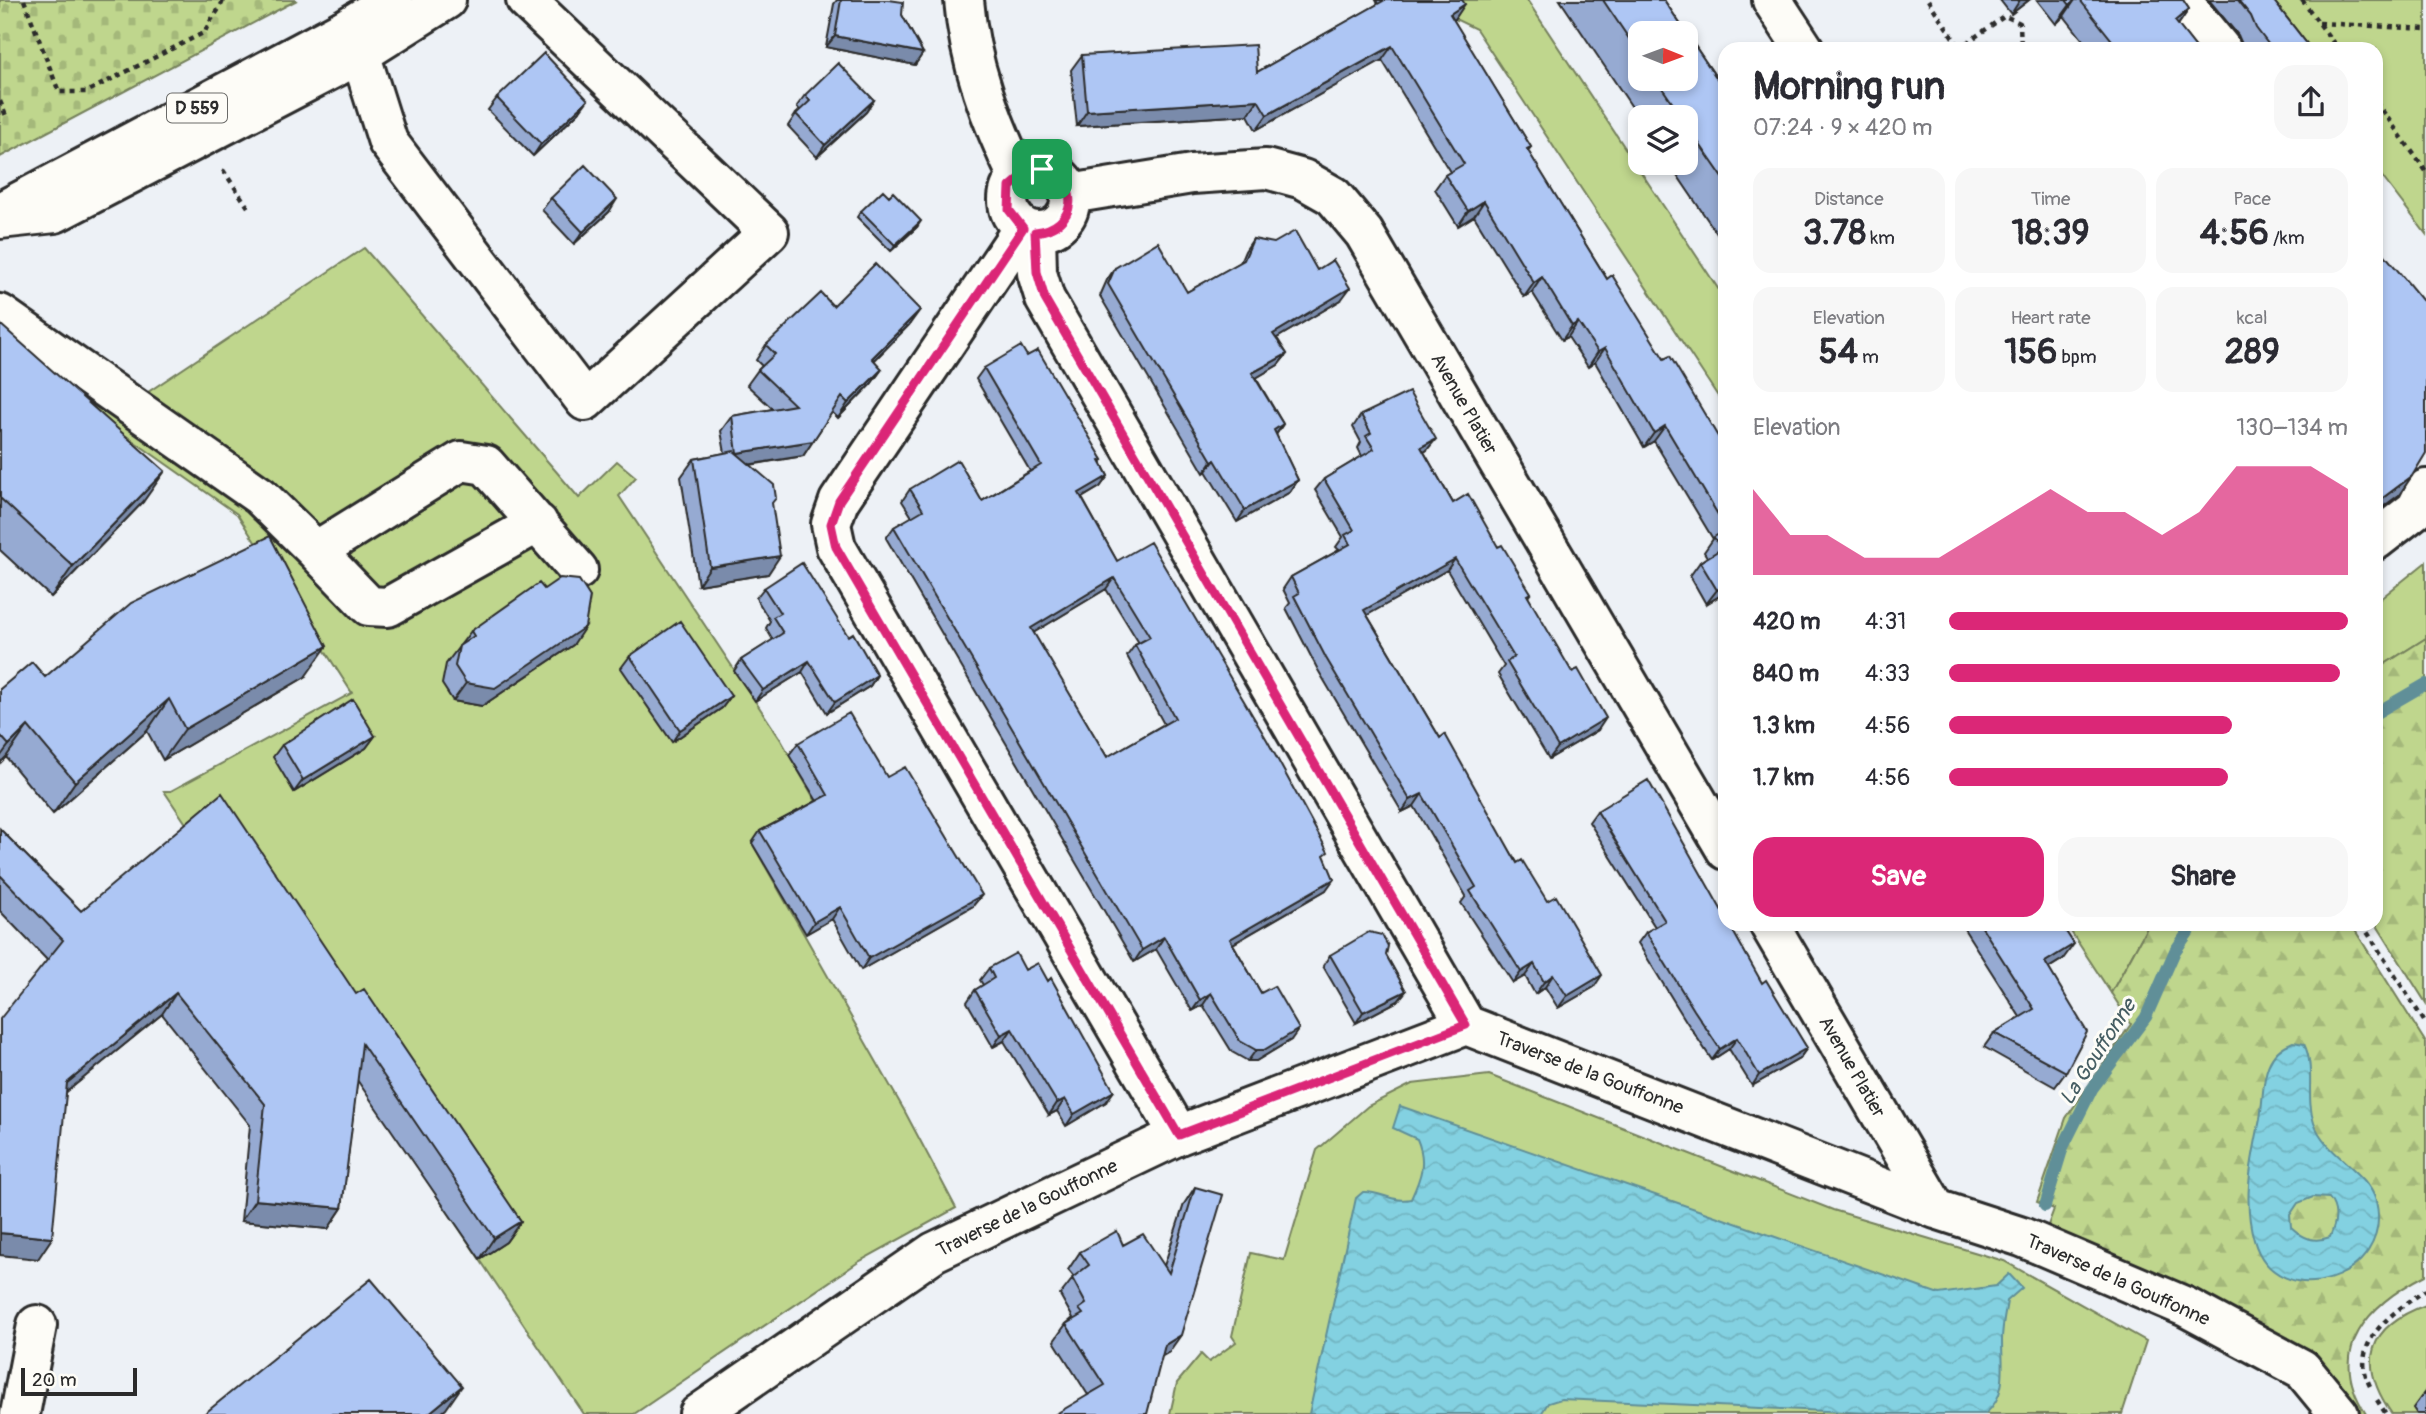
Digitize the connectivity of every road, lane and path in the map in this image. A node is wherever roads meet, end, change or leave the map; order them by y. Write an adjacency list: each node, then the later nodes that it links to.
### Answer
1 (24, 0): 2 (path)
2 (223, 0)
3 (392, 0): 21 (street, D 559)
4 (446, 0): 21 (street)
5 (526, 0): 21 (street)
6 (964, 0): 26 (street)
7 (1772, 0): 15 (street)
8 (1928, 0): 16 (path)
9 (2182, 0): 19 (street)
10 (2302, 0): 13 (path)
11 (2016, 8): 12 (path)
12 (2005, 16): 17 (path); 18 (path)
13 (2319, 23): 14 (path); 20 (path)
14 (2426, 29)
15 (1799, 42)
16 (1955, 42)
17 (1970, 42)
18 (2021, 42)
19 (2215, 42)
20 (2333, 42)
21 (350, 43): 28 (street, D 559); 29 (street)
22 (0, 101): 24 (path)
23 (2383, 112): 25 (path)
24 (6, 116)
25 (2426, 171)
26 (1018, 177): 27 (street); 30 (street)
27 (1070, 194): 30 (street); 37 (street, Avenue Platier)
28 (0, 212)
29 (0, 219)
30 (1029, 230): 41 (street); 42 (street)
31 (0, 314): 35 (street)
32 (2426, 489): 34 (street)
33 (538, 523): 35 (street); 35 (street); 36 (street)
34 (2383, 535)
35 (316, 551)
36 (578, 570)
37 (1718, 836)
38 (1773, 931): 43 (street, Avenue Platier)
39 (2366, 931): 40 (path)
40 (2426, 1024)
41 (1466, 1025): 42 (street, Traverse de la Gouffonne); 43 (street, Traverse de la Gouffonne)
42 (1179, 1135): 47 (street, Traverse de la Gouffonne)
43 (1936, 1209): 48 (street, Traverse de la Gouffonne)
44 (2426, 1290): 49 (path)
45 (37, 1325): 46 (street)
46 (20, 1414)
47 (699, 1414)
48 (2339, 1414)
49 (2386, 1414)

